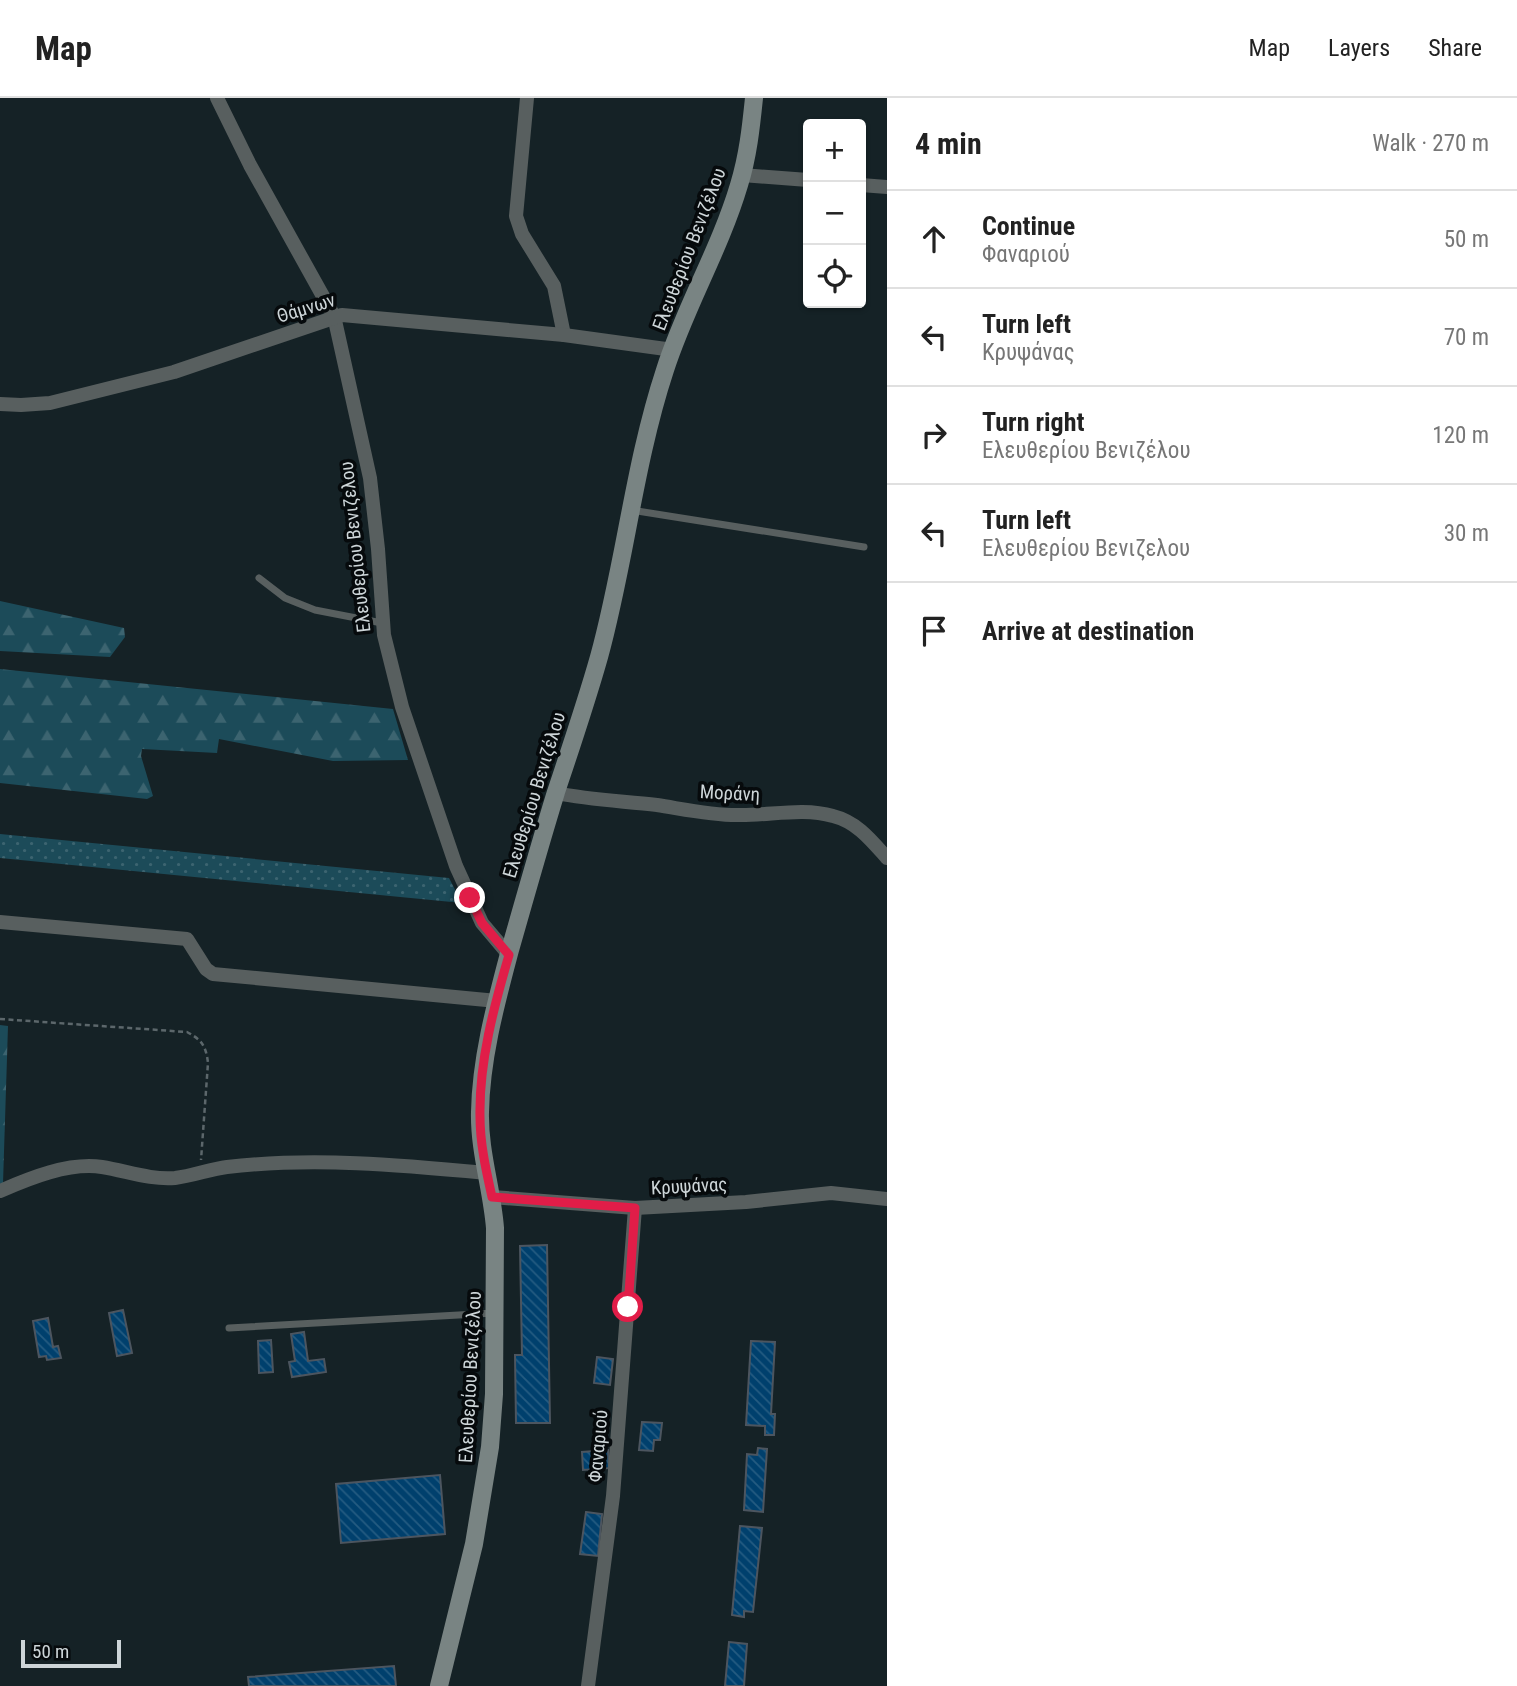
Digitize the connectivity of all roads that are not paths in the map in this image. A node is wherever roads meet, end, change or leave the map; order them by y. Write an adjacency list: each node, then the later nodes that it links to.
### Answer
1 (217, 98): 8 (street, Ελευθερίου Βενιζελου)
2 (527, 98): 9 (street)
3 (754, 98): 4 (main road, Ελευθερίου Βενιζέλου)
4 (742, 175): 5 (street); 10 (main road, Ελευθερίου Βενιζέλου)
5 (803, 180)
6 (866, 185): 7 (street)
7 (887, 187)
8 (334, 316): 9 (street, Θάμνων); 11 (street, Θάμνων); 15 (street, Ελευθερίου Βενιζελου)
9 (564, 335): 10 (street, Θάμνων)
10 (673, 350): 12 (main road, Ελευθερίου Βενιζέλου)
11 (0, 404)
12 (630, 510): 13 (lane); 16 (main road, Ελευθερίου Βενιζέλου)
13 (864, 547)
14 (259, 578): 15 (lane)
15 (382, 623): 19 (street, Ελευθερίου Βενιζελου)
16 (556, 793): 17 (street, Μοράνη); 19 (main road, Ελευθερίου Βενιζέλου)
17 (887, 858)
18 (0, 922): 20 (street)
19 (509, 955): 20 (main road, Ελευθερίου Βενιζέλου)
20 (497, 1002): 21 (main road, Ελευθερίου Βενιζέλου)
21 (486, 1173): 22 (street); 23 (main road, Ελευθερίου Βενιζέλου)
22 (0, 1191)
23 (492, 1197): 25 (street, Κρυψάνας); 26 (main road, Ελευθερίου Βενιζέλου)
24 (887, 1199): 25 (street, Κρυψάνας)
25 (635, 1208): 29 (street, Φαναριού)
26 (495, 1313): 27 (lane); 28 (main road, Ελευθερίου Βενιζέλου)
27 (229, 1328)
28 (439, 1686)
29 (588, 1686)

